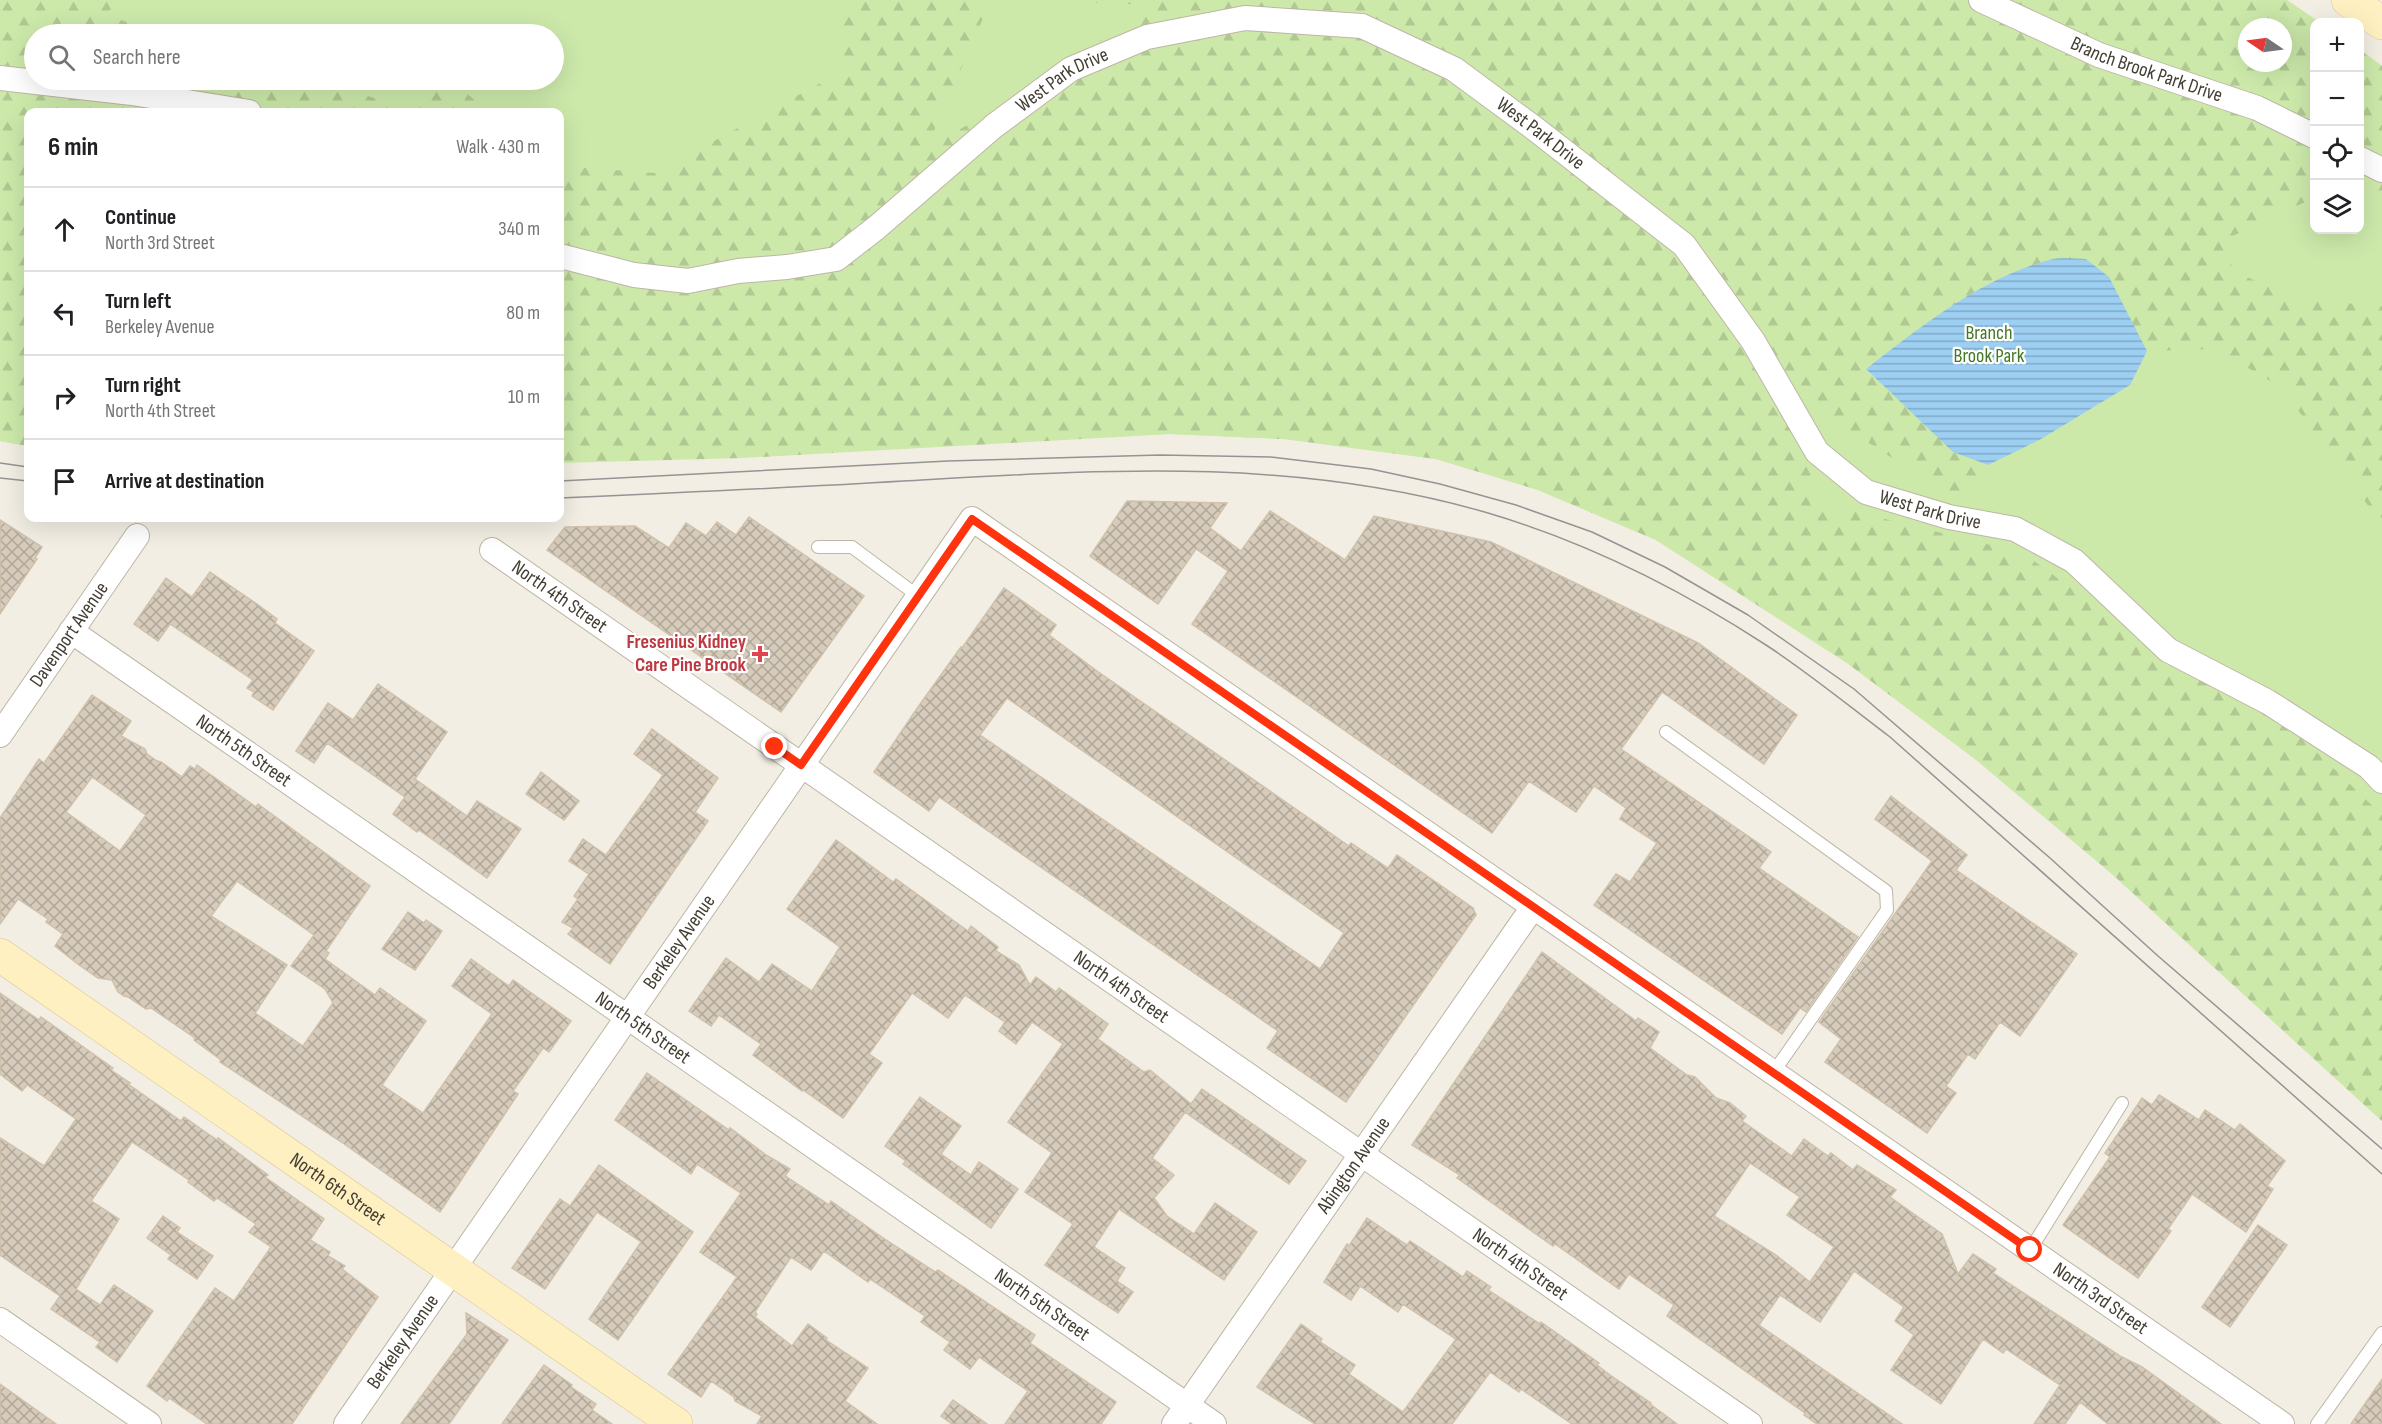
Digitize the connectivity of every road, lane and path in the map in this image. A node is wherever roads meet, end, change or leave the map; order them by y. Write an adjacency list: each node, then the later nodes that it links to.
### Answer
1 (1981, 0): 8 (street, Branch Brook Park Drive)
2 (2348, 0): 3 (street)
3 (2382, 23)
4 (0, 78): 5 (street)
5 (24, 81)
6 (106, 90): 7 (street)
7 (224, 108)
8 (2310, 134)
9 (2364, 161): 10 (street)
10 (2382, 170)
11 (564, 257): 21 (street, West Park Drive)
12 (972, 519): 16 (street, Berkeley Avenue); 22 (street, North 3rd Street)
13 (137, 536): 17 (street, Davenport Avenue)
14 (818, 547): 16 (lane)
15 (492, 550): 20 (street, North 4th Street)
16 (918, 596): 20 (street, Berkeley Avenue)
17 (71, 631): 19 (street, Davenport Avenue); 24 (street, North 5th Street)
18 (1666, 732): 25 (lane)
19 (0, 735)
20 (801, 765): 24 (street, Berkeley Avenue); 27 (street, North 4th Street)
21 (2382, 781)
22 (1533, 907): 25 (street, North 3rd Street); 27 (street, Abington Avenue)
23 (0, 954): 29 (street, North 6th Street)
24 (627, 1017): 29 (street, Berkeley Avenue); 32 (street, North 5th Street)
25 (1773, 1073): 28 (street, North 3rd Street)
26 (2122, 1102): 28 (lane)
27 (1362, 1154): 32 (street, Abington Avenue); 37 (street, North 4th Street)
28 (2030, 1250): 38 (street, North 3rd Street)
29 (453, 1270): 34 (street, Berkeley Avenue); 35 (street, North 6th Street)
30 (0, 1320): 33 (street)
31 (2382, 1333): 39 (lane)
32 (1181, 1415): 36 (street, North 5th Street)
33 (149, 1424)
34 (346, 1424)
35 (676, 1424)
36 (1214, 1424)
37 (1750, 1424)
38 (2282, 1424)
39 (2317, 1424)

